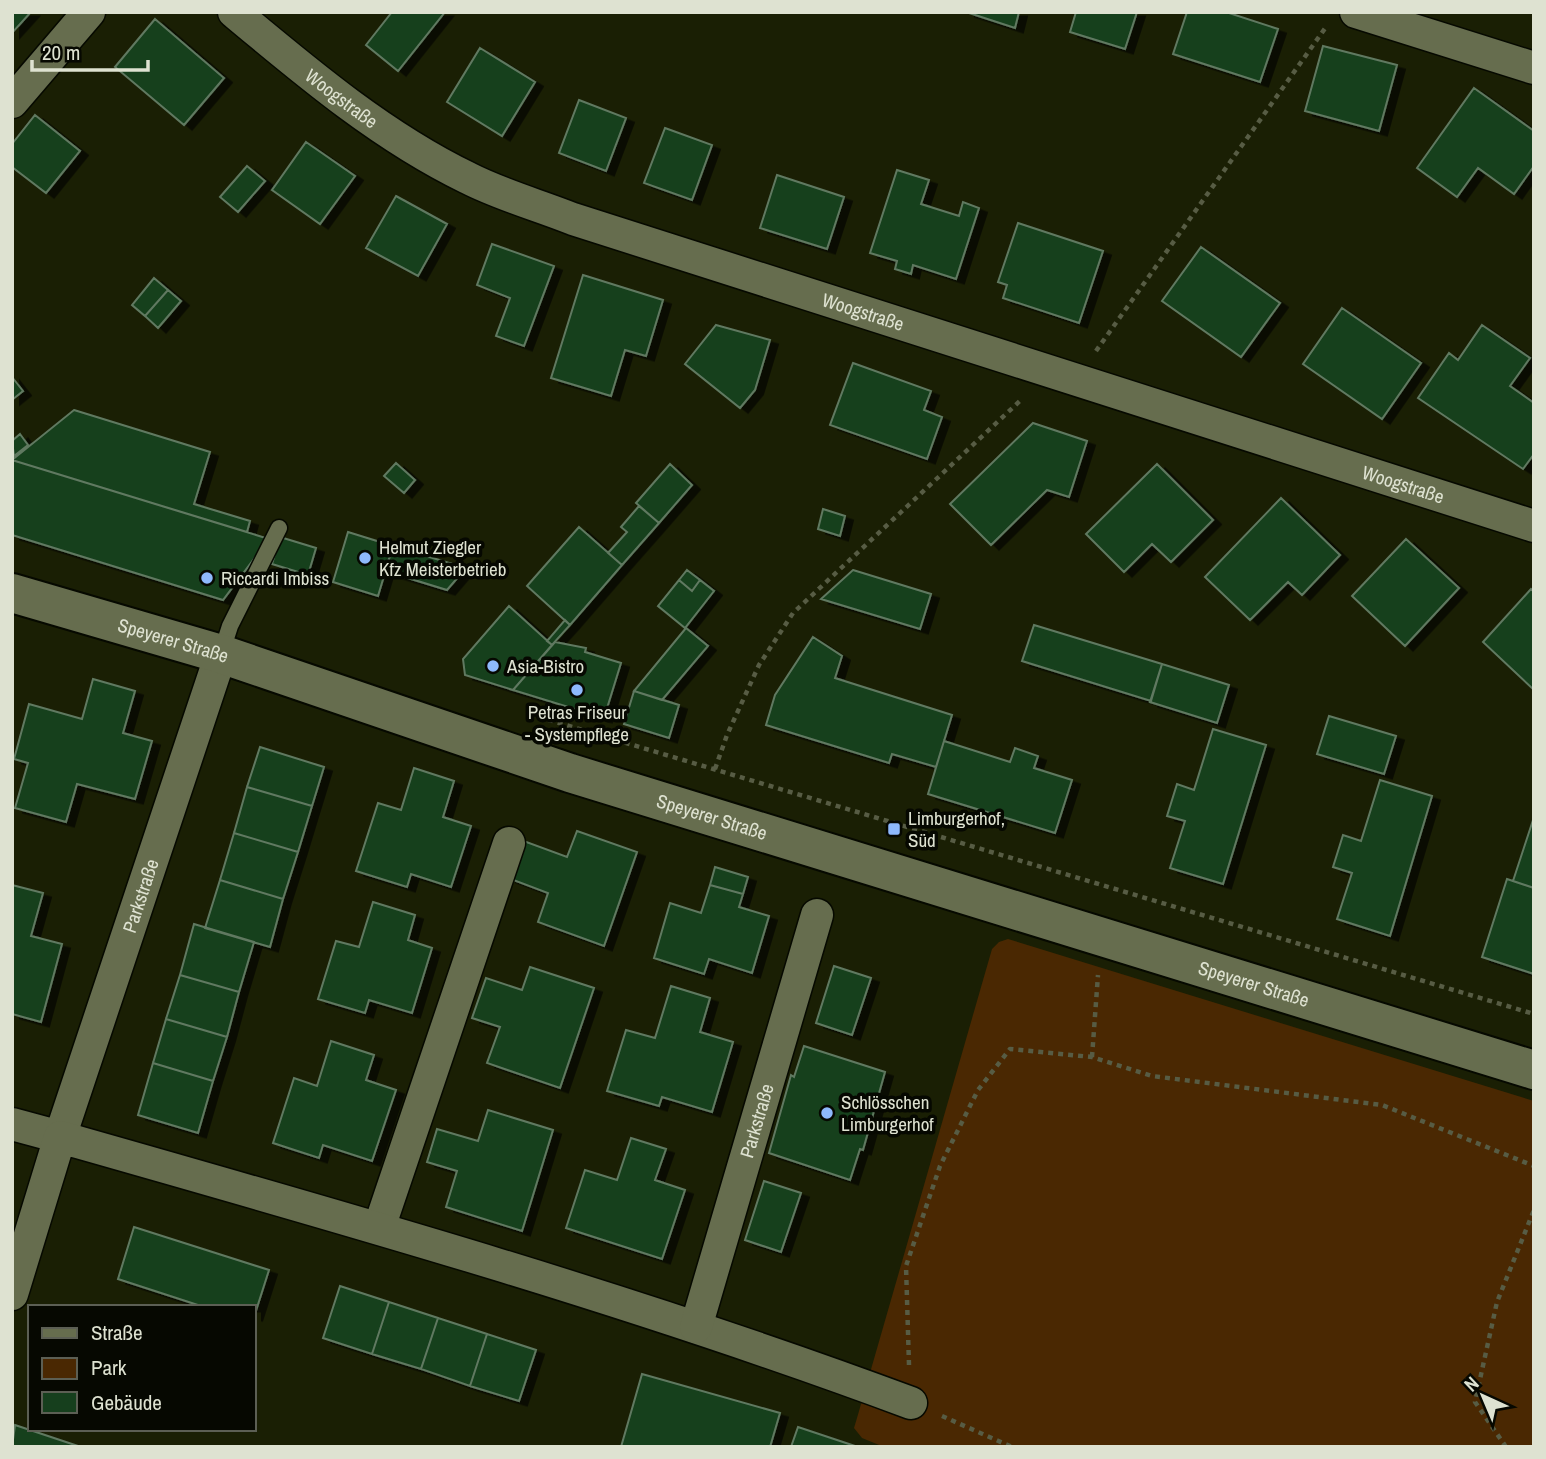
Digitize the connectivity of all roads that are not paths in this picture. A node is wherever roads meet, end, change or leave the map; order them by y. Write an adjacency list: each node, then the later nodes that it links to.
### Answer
1 (89, 12): 5 (street)
2 (234, 12): 6 (street, Woogstraße)
3 (1342, 18): 4 (street)
4 (1534, 68)
5 (12, 102)
6 (1534, 526)
7 (279, 528): 9 (lane)
8 (12, 593): 9 (street, Speyerer Straße)
9 (221, 654): 12 (street, Speyerer Straße); 14 (street, Parkstraße)
10 (509, 844): 15 (street)
11 (817, 915): 17 (street, Parkstraße)
12 (1534, 1070)
13 (12, 1125): 14 (street)
14 (60, 1137): 15 (street); 16 (street, Parkstraße)
15 (379, 1228): 17 (street)
16 (12, 1294)
17 (696, 1327): 18 (street)
18 (911, 1403)

